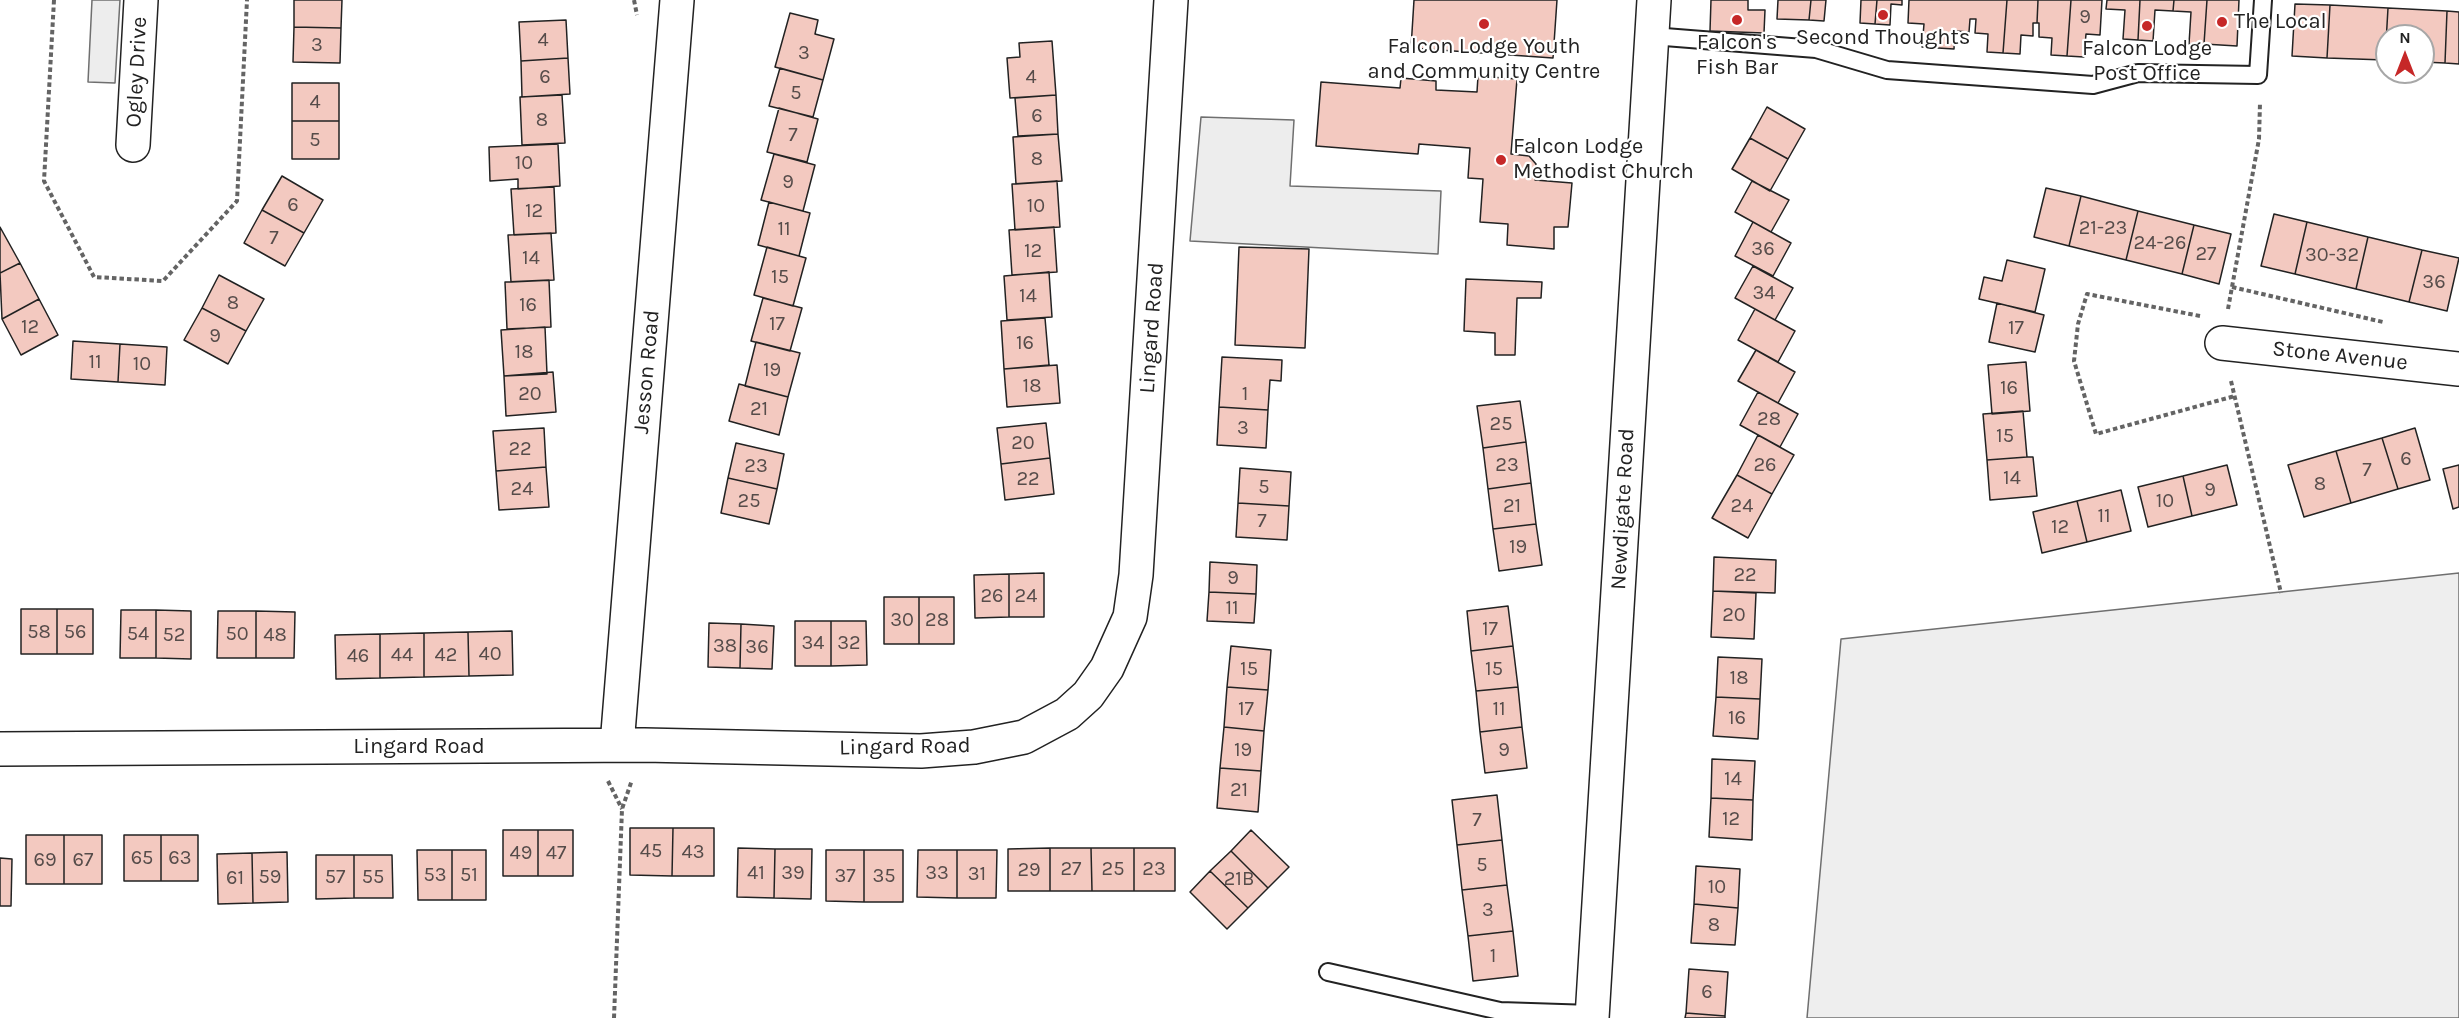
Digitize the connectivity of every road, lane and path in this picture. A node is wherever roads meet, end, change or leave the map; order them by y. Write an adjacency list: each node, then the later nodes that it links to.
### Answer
1 (141, 0): 9 (street, Ogley Drive)
2 (677, 0): 16 (street, Jesson Road)
3 (1171, 0): 16 (street, Lingard Road)
4 (1654, 0): 6 (street, Newdigate Road)
5 (2263, 0): 6 (lane)
6 (1652, 36): 19 (street, Newdigate Road)
7 (2260, 105): 8 (path)
8 (2259, 139)
9 (134, 145)
10 (2232, 287): 12 (path)
11 (2203, 316): 15 (path)
12 (2391, 324)
13 (2222, 343): 14 (street, Stone Avenue)
14 (2459, 369)
15 (2235, 396)
16 (631, 745): 17 (street, Lingard Road); 20 (path)
17 (0, 749)
18 (1328, 972): 19 (lane)
19 (1592, 1016)
20 (614, 1018)

